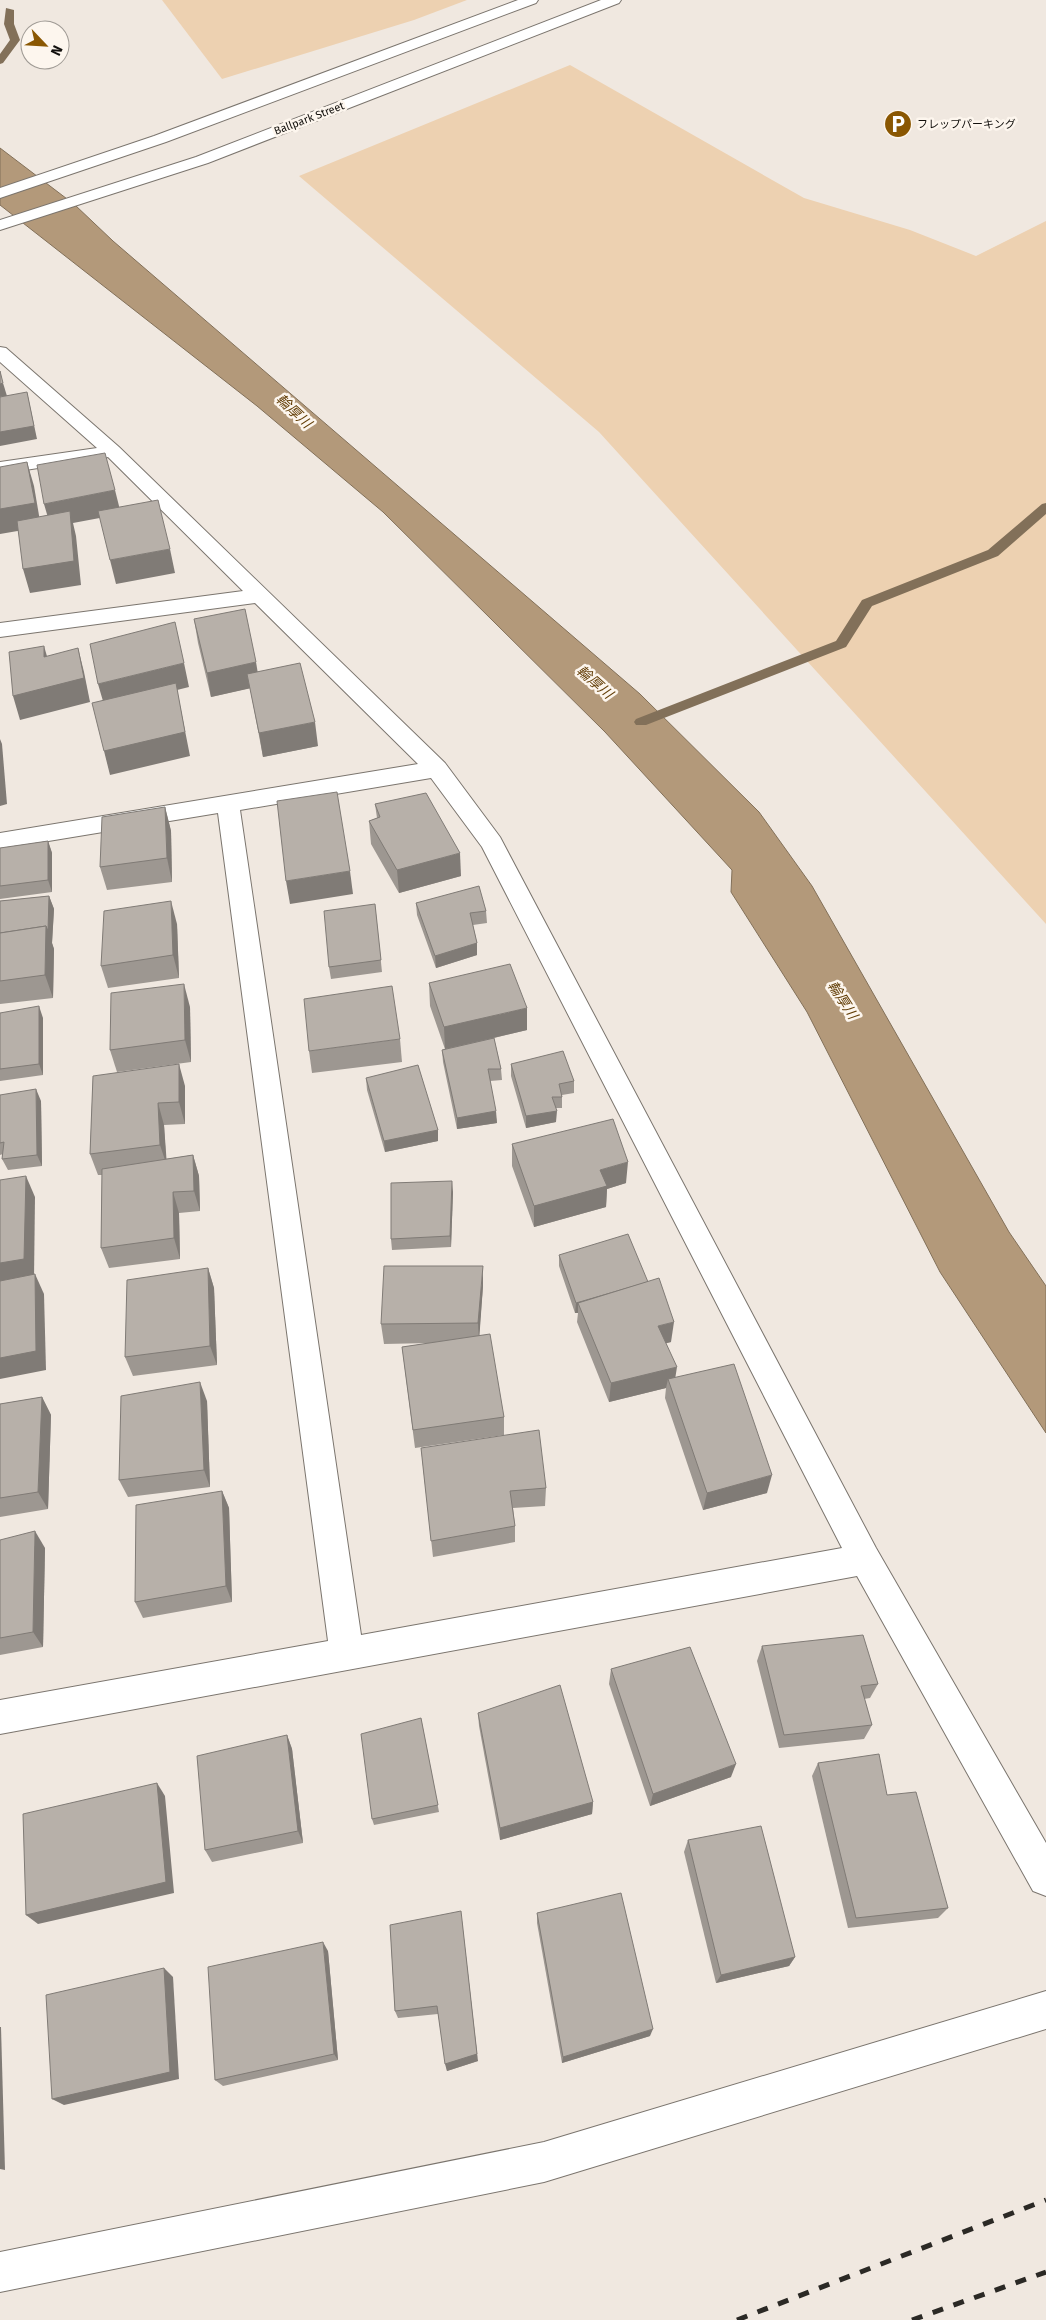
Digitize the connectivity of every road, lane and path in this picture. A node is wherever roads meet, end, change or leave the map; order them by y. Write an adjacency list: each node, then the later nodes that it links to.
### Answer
1 (531, 0): 3 (street)
2 (614, 0): 4 (street, Ballpark Street)
3 (0, 193)
4 (0, 225)
5 (0, 352): 6 (street)
6 (112, 451): 7 (street); 8 (street)
7 (0, 468)
8 (258, 596): 9 (street); 10 (street)
9 (0, 630)
10 (437, 769): 11 (street); 13 (street)
11 (228, 804): 12 (street); 14 (street)
12 (0, 841)
13 (865, 1559): 14 (street); 16 (street)
14 (347, 1655): 15 (street)
15 (0, 1717)
16 (1046, 1878)
17 (1046, 2010): 18 (street)
18 (0, 2272)

